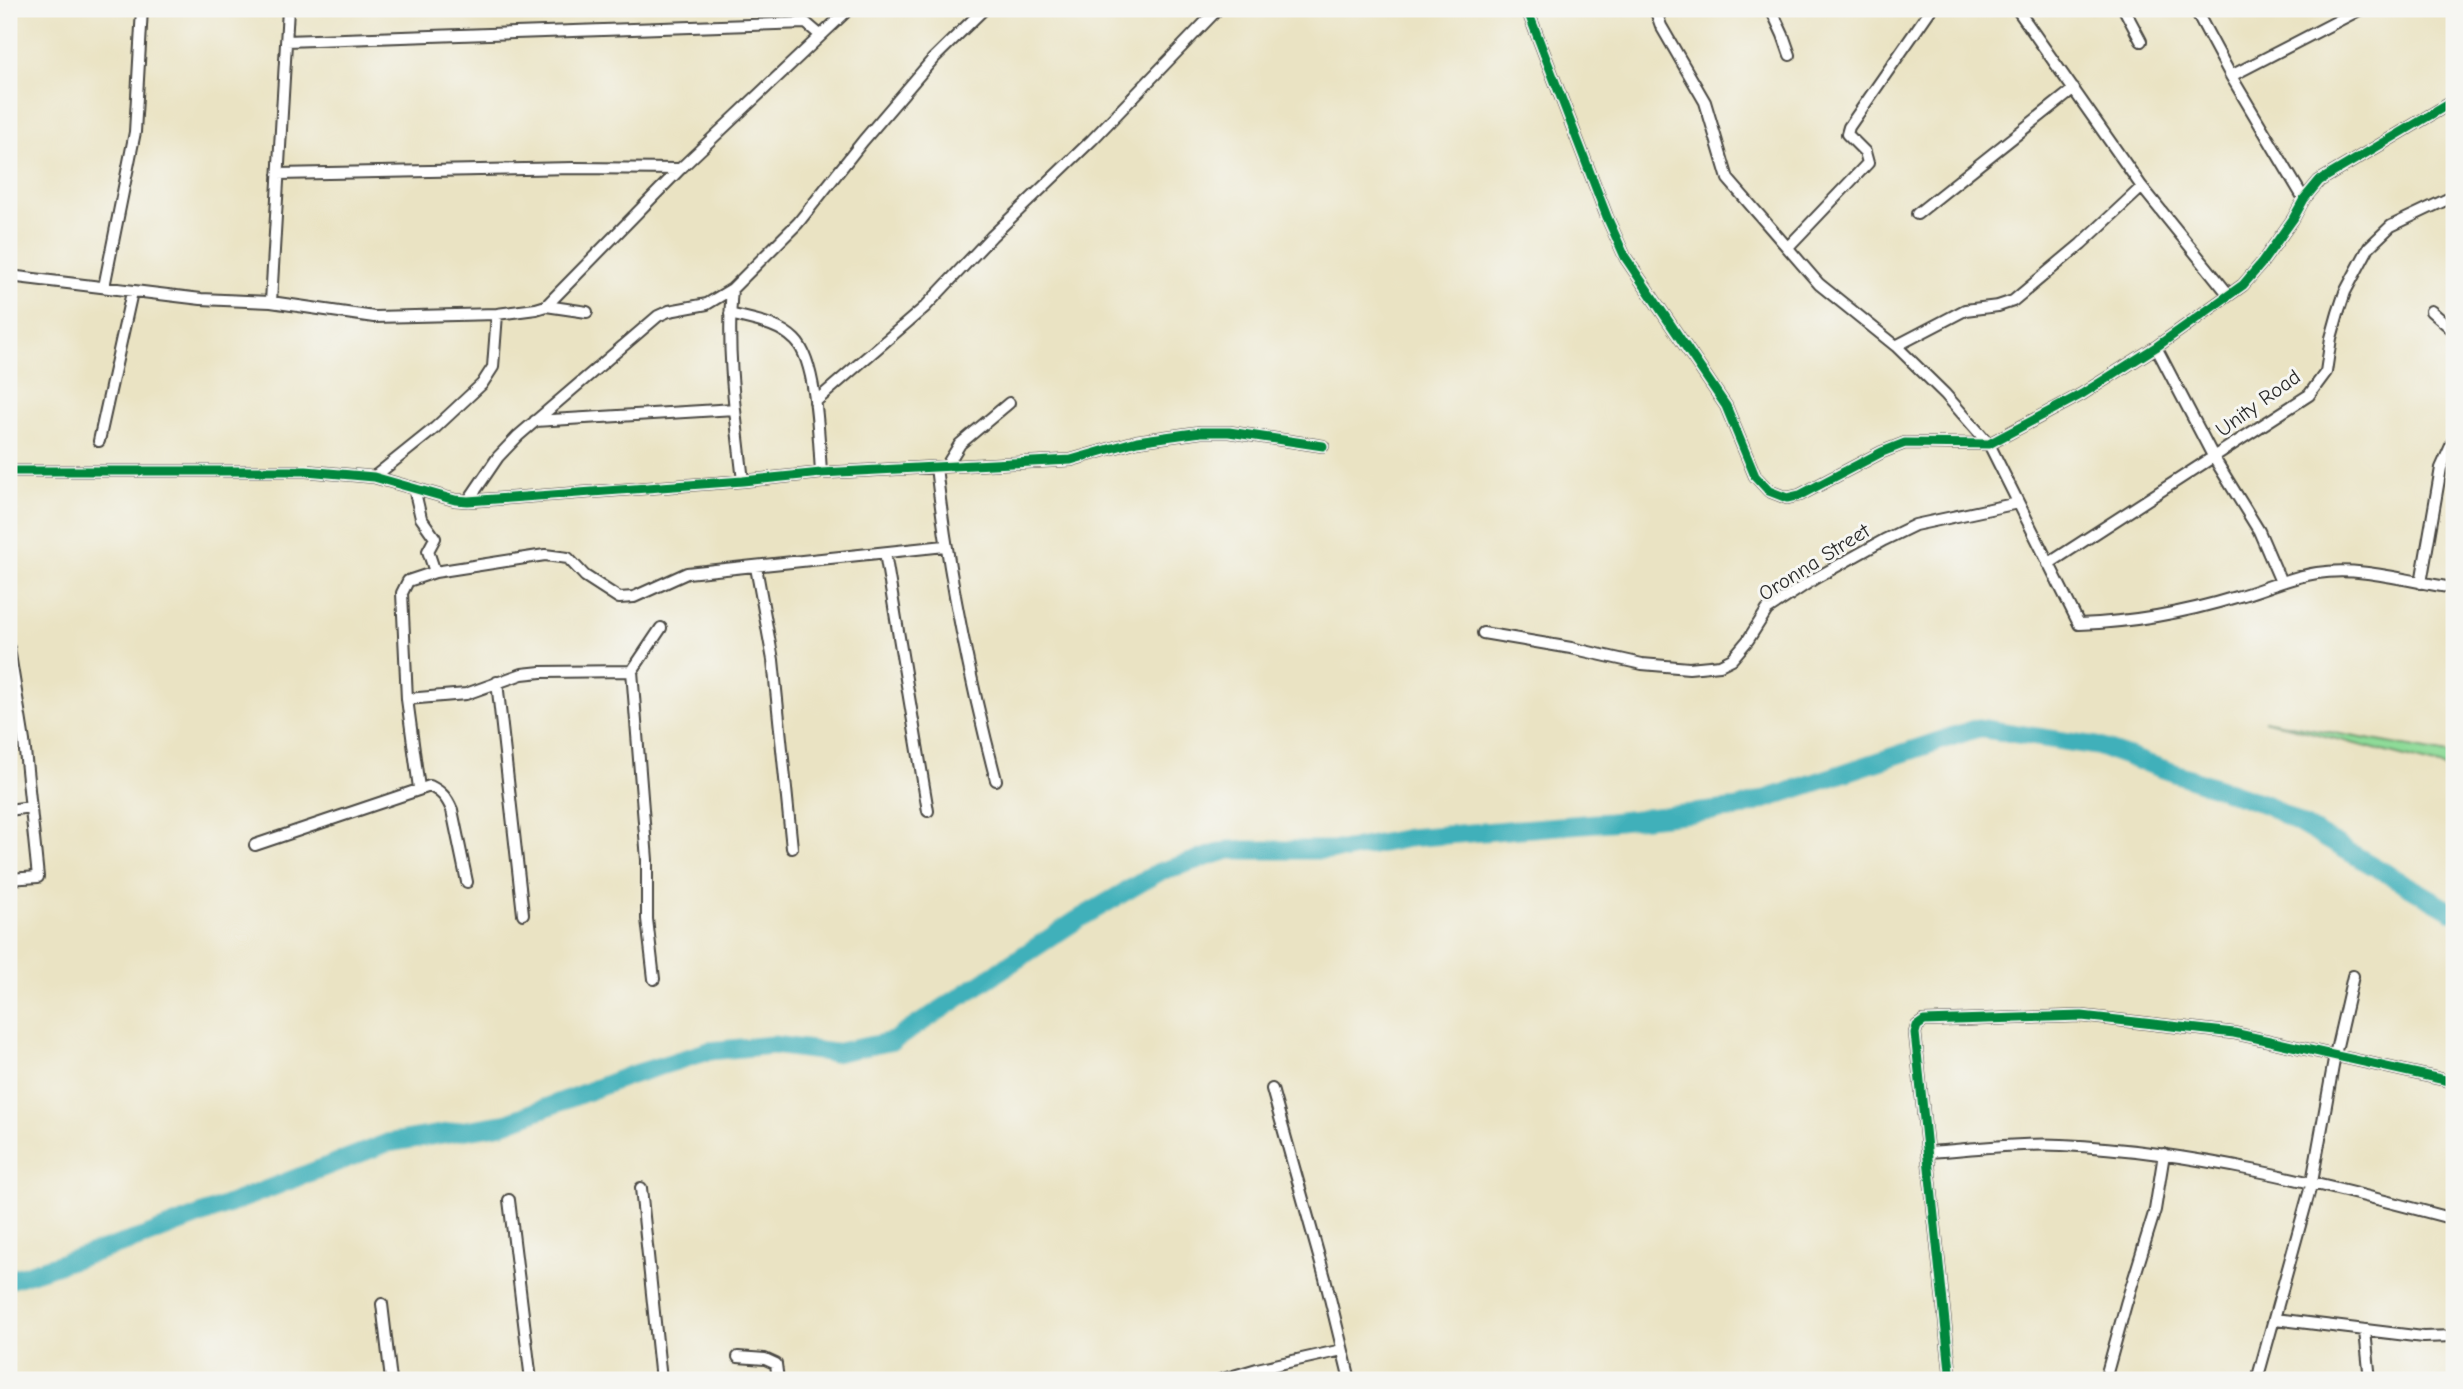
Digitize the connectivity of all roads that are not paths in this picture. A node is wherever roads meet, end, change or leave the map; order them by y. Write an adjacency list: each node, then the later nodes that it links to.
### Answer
1 (142, 9): 29 (street)
2 (289, 9): 15 (street)
3 (849, 9): 14 (street)
4 (984, 9): 30 (street)
5 (1218, 9): 42 (street)
6 (1528, 9): 48 (street)
7 (1655, 9): 27 (street)
8 (1771, 9): 17 (street)
9 (1931, 9): 27 (street)
10 (2017, 9): 19 (street)
11 (2124, 9): 16 (street)
12 (2195, 9): 18 (street)
13 (2355, 10): 18 (street)
14 (820, 35): 15 (street); 21 (street)
15 (286, 41): 22 (street)
16 (2141, 41)
17 (1790, 55)
18 (2231, 76): 25 (street)
19 (2074, 89): 23 (street); 26 (street)
20 (2454, 101): 25 (street)
21 (680, 169): 22 (street); 34 (street)
22 (278, 174): 33 (street)
23 (2142, 187): 32 (street); 40 (street)
24 (2454, 196): 50 (street, Unity Road)
25 (2304, 199): 32 (street)
26 (1917, 214)
27 (1788, 246): 40 (street)
28 (9, 276): 29 (street)
29 (104, 287): 31 (street)
30 (732, 289): 38 (street); 45 (street)
31 (132, 292): 33 (street); 47 (street)
32 (2229, 295): 41 (street)
33 (271, 302): 37 (street)
34 (546, 306): 36 (street); 37 (street)
35 (2431, 311): 39 (street)
36 (587, 312)
37 (498, 314): 54 (street)
38 (730, 314): 42 (street); 44 (street)
39 (2454, 331)
40 (1896, 346): 48 (street)
41 (2156, 347): 48 (street); 50 (street)
42 (815, 402): 53 (street)
43 (1009, 403): 51 (street)
44 (735, 409): 45 (street); 55 (street)
45 (535, 421): 57 (street)
46 (2454, 439): 65 (street)
47 (99, 441)
48 (1989, 444): 58 (street)
49 (1323, 446): 51 (street)
50 (2214, 458): 61 (street, Unity Road); 64 (street)
51 (942, 466): 53 (street); 59 (street)
52 (9, 471): 54 (street)
53 (821, 473): 55 (street)
54 (373, 477): 56 (street)
55 (743, 481): 57 (street)
56 (414, 488): 57 (street); 63 (street)
57 (468, 501)
58 (2018, 503): 61 (street); 68 (street, Oronna Street)
59 (945, 546): 60 (street); 73 (street)
60 (885, 553): 62 (street); 77 (street)
61 (2048, 564): 64 (street)
62 (756, 567): 63 (street); 79 (street)
63 (435, 572): 72 (street)
64 (2281, 582): 65 (street)
65 (2421, 583): 66 (street)
66 (2454, 588)
67 (661, 628): 70 (street)
68 (1483, 633)
69 (9, 648): 75 (street)
70 (632, 671): 71 (street); 84 (street)
71 (497, 682): 72 (street); 82 (street)
72 (407, 699): 74 (street)
73 (996, 780)
74 (419, 788): 78 (street); 81 (street)
75 (30, 807): 76 (street); 80 (street)
76 (9, 810)
77 (928, 811)
78 (255, 845)
79 (792, 848)
80 (9, 879)
81 (467, 882)
82 (523, 914)
83 (2353, 976): 85 (street)
84 (653, 979)
85 (2335, 1055): 86 (street); 88 (street); 90 (street)
86 (2454, 1082)
87 (1272, 1089): 98 (street)
88 (1929, 1152): 89 (street); 106 (street)
89 (2164, 1154): 90 (street); 107 (street)
90 (2312, 1182): 93 (street); 95 (street)
91 (641, 1188): 102 (street)
92 (509, 1200): 101 (street)
93 (2454, 1219)
94 (382, 1304): 100 (street)
95 (2275, 1319): 96 (street); 108 (street)
96 (2365, 1331): 97 (street); 109 (street)
97 (2454, 1336)
98 (1342, 1350): 104 (street); 105 (street)
99 (738, 1357): 103 (street)
100 (391, 1380)
101 (531, 1380)
102 (661, 1380)
103 (778, 1380)
104 (1220, 1380)
105 (1350, 1380)
106 (1951, 1380)
107 (2105, 1380)
108 (2257, 1380)
109 (2370, 1380)

